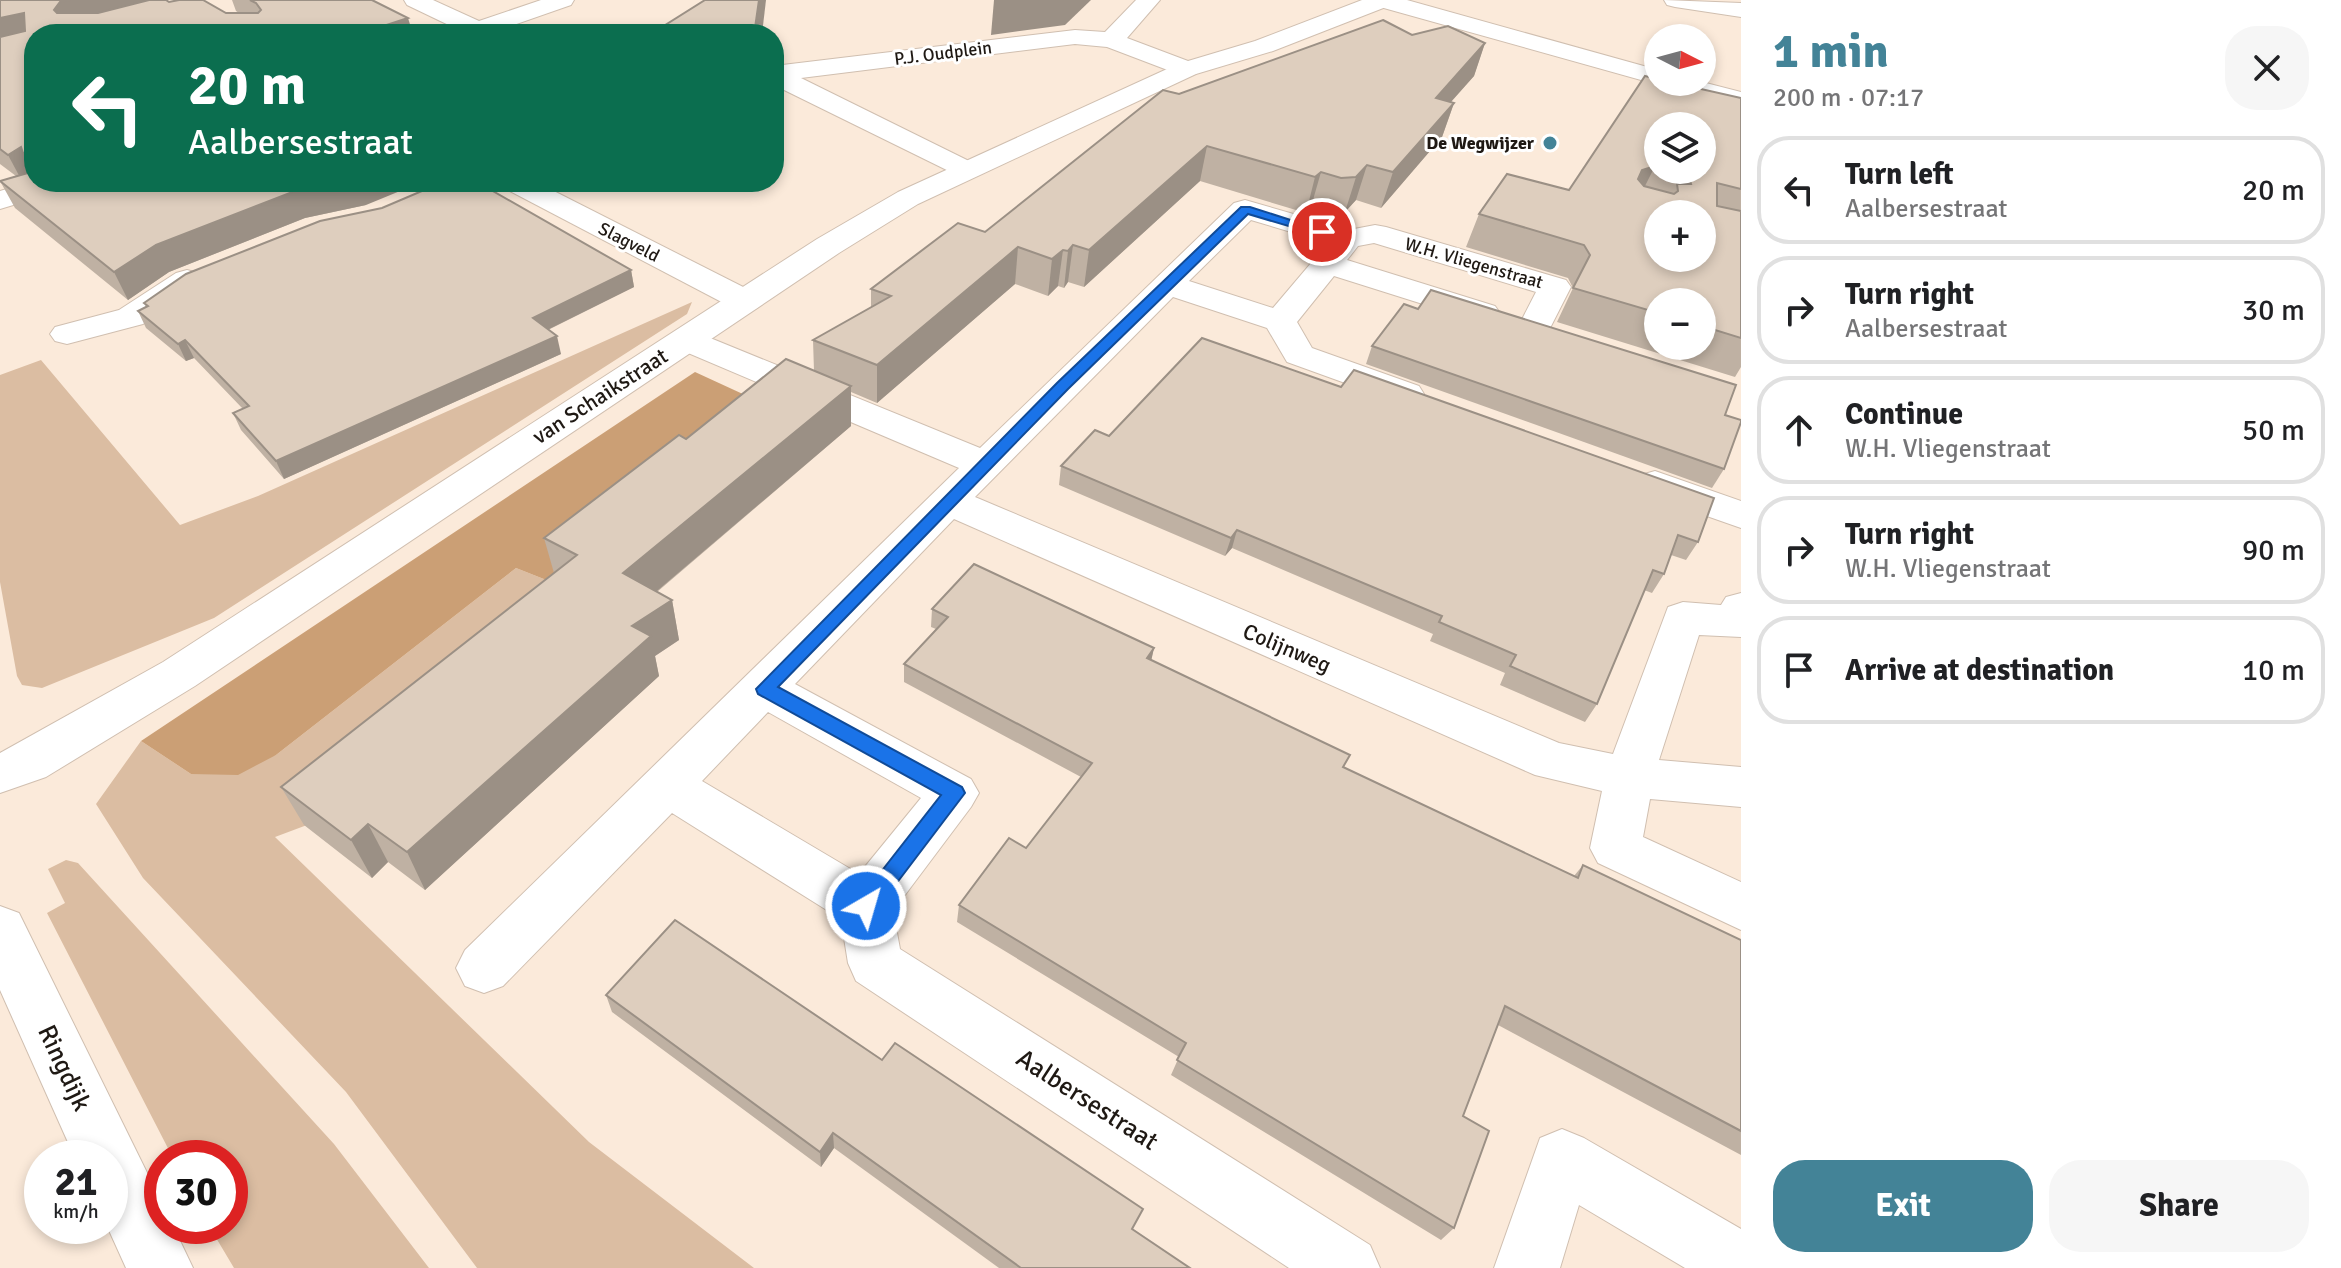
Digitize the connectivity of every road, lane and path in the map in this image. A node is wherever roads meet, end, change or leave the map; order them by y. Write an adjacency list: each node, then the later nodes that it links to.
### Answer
1 (415, 0): 8 (street)
2 (469, 0): 8 (street)
3 (563, 0): 11 (street)
4 (1149, 0): 12 (street)
5 (1337, 0): 13 (street, van Schaikstraat)
6 (1382, 0): 13 (street, van Schaikstraat); 15 (street)
7 (1675, 0): 9 (street)
8 (437, 10): 10 (street)
9 (1741, 10)
10 (459, 24)
11 (494, 24)
12 (1111, 40): 13 (street, P.J. Oudplein); 14 (street, P.J. Oudplein)
13 (1204, 64): 19 (street, van Schaikstraat)
14 (784, 74)
15 (1644, 74)
16 (784, 80): 19 (street, P.J. Oudplein)
17 (1716, 93): 18 (street)
18 (1741, 100)
19 (965, 170): 26 (street, van Schaikstraat)
20 (26, 192): 22 (street)
21 (533, 192): 26 (street, Slagveld)
22 (0, 200)
23 (1337, 252): 23 (street, W.H. Vliegenstraat); 25 (street, W.H. Vliegenstraat); 27 (street)
24 (208, 271): 28 (street)
25 (1167, 284): 27 (street); 31 (street, W.H. Vliegenstraat)
26 (745, 301): 29 (street, van Schaikstraat)
27 (1280, 321): 30 (street)
28 (67, 334)
29 (686, 340): 31 (street); 37 (street, van Schaikstraat)
30 (1432, 403)
31 (986, 465): 33 (street)
32 (1623, 473): 34 (street)
33 (950, 502): 36 (street); 38 (street, Colijnweg)
34 (1741, 515)
35 (1741, 608): 38 (street)
36 (765, 689): 39 (street); 41 (street)
37 (0, 773)
38 (1629, 777): 40 (street, Colijnweg); 42 (street)
39 (669, 786): 41 (street); 44 (street)
40 (1741, 787)
41 (866, 906): 49 (street, Aalbersestraat)
42 (1741, 907)
43 (8, 967): 45 (street, Ringdijk)
44 (484, 968)
45 (97, 1140)
46 (128, 1202): 48 (street)
47 (1741, 1265): 50 (street)
48 (160, 1268)
49 (1347, 1268)
50 (1527, 1268)

